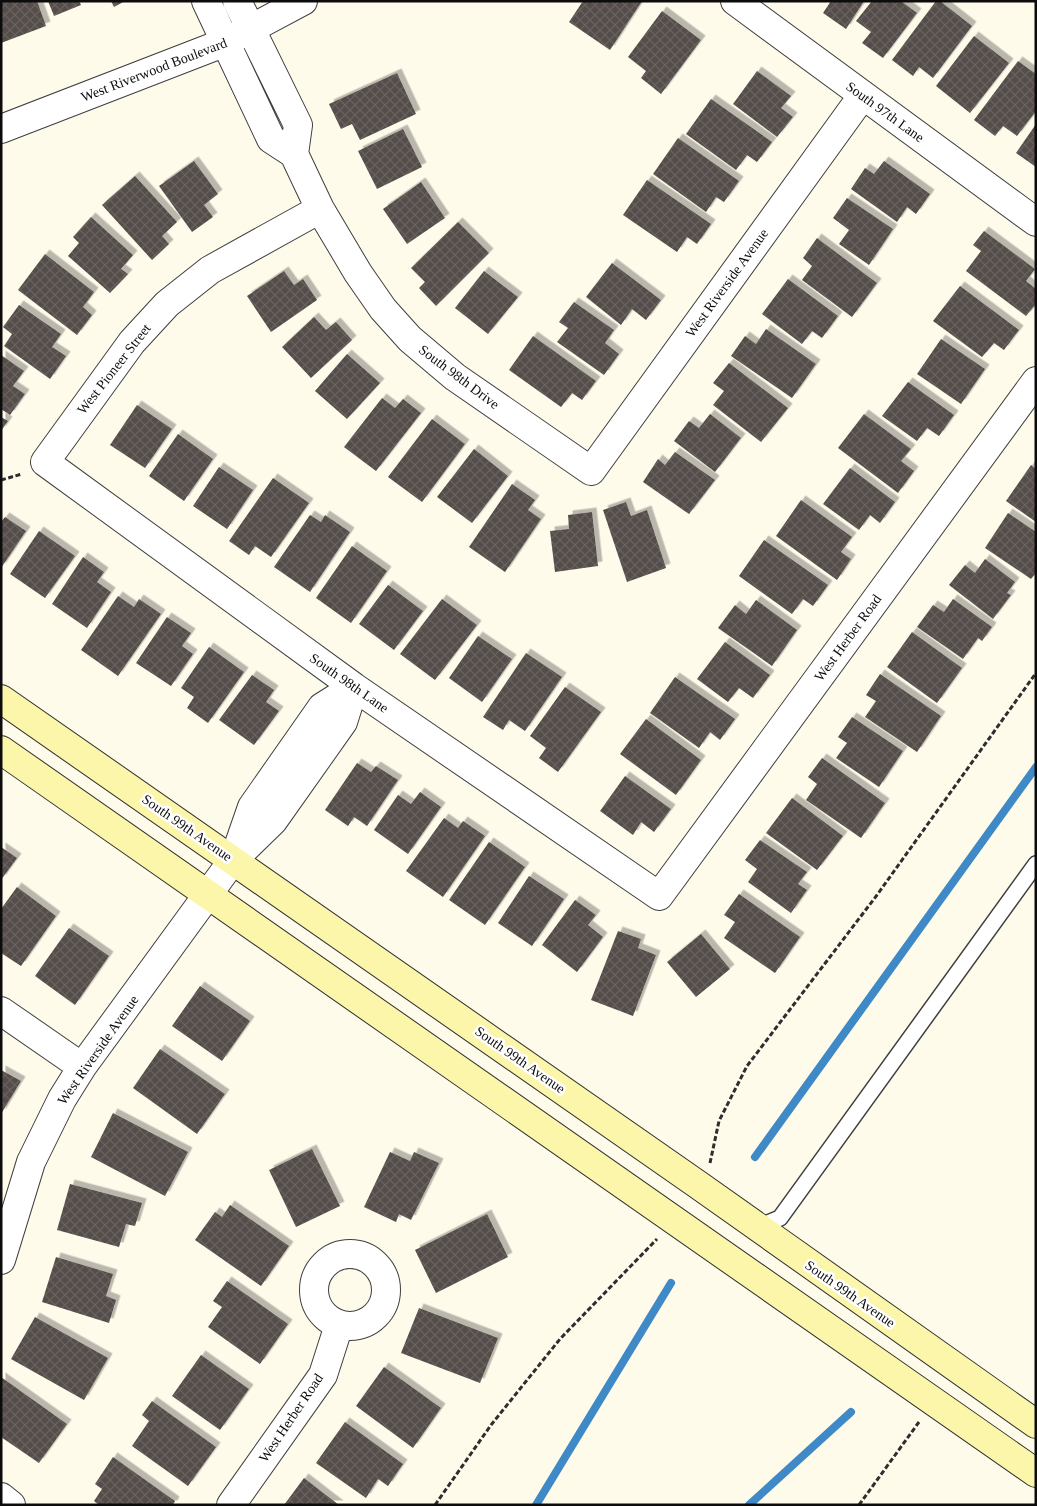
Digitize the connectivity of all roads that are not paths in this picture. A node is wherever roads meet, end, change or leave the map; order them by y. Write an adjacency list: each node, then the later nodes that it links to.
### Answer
1 (206, 1): 6 (street)
2 (237, 1): 5 (street)
3 (303, 1): 5 (street, West Riverwood Boulevard)
4 (735, 1): 7 (street, South 97th Lane)
5 (250, 30): 6 (street, West Riverwood Boulevard); 9 (street)
6 (226, 42): 8 (street, West Riverwood Boulevard); 9 (street)
7 (863, 95): 11 (street, South 97th Lane); 14 (street, West Riverside Avenue)
8 (1, 129)
9 (294, 154): 10 (street, South 98th Drive)
10 (320, 209): 13 (street, West Pioneer Street); 14 (street, South 98th Drive)
11 (1036, 222)
12 (1036, 380): 21 (street, West Herber Road)
13 (45, 462): 15 (street, South 98th Lane)
14 (591, 470)
15 (354, 687): 18 (street, West Riverside Avenue); 21 (street, South 98th Lane)
16 (1, 699): 18 (main road, South 99th Avenue)
17 (1, 750): 20 (main road)
18 (233, 860): 20 (street, West Riverside Avenue); 24 (main road, South 99th Avenue)
19 (1036, 864): 24 (lane)
20 (209, 895): 23 (street, West Riverside Avenue); 28 (main road)
21 (659, 896)
22 (1, 1011): 23 (street)
23 (82, 1067): 25 (street, West Riverside Avenue)
24 (749, 1223): 27 (main road, South 99th Avenue)
25 (1, 1260)
26 (339, 1326): 31 (street, West Herber Road)
27 (1036, 1424)
28 (1036, 1473)
29 (1, 1497): 30 (street)
30 (11, 1505)
31 (231, 1505)

